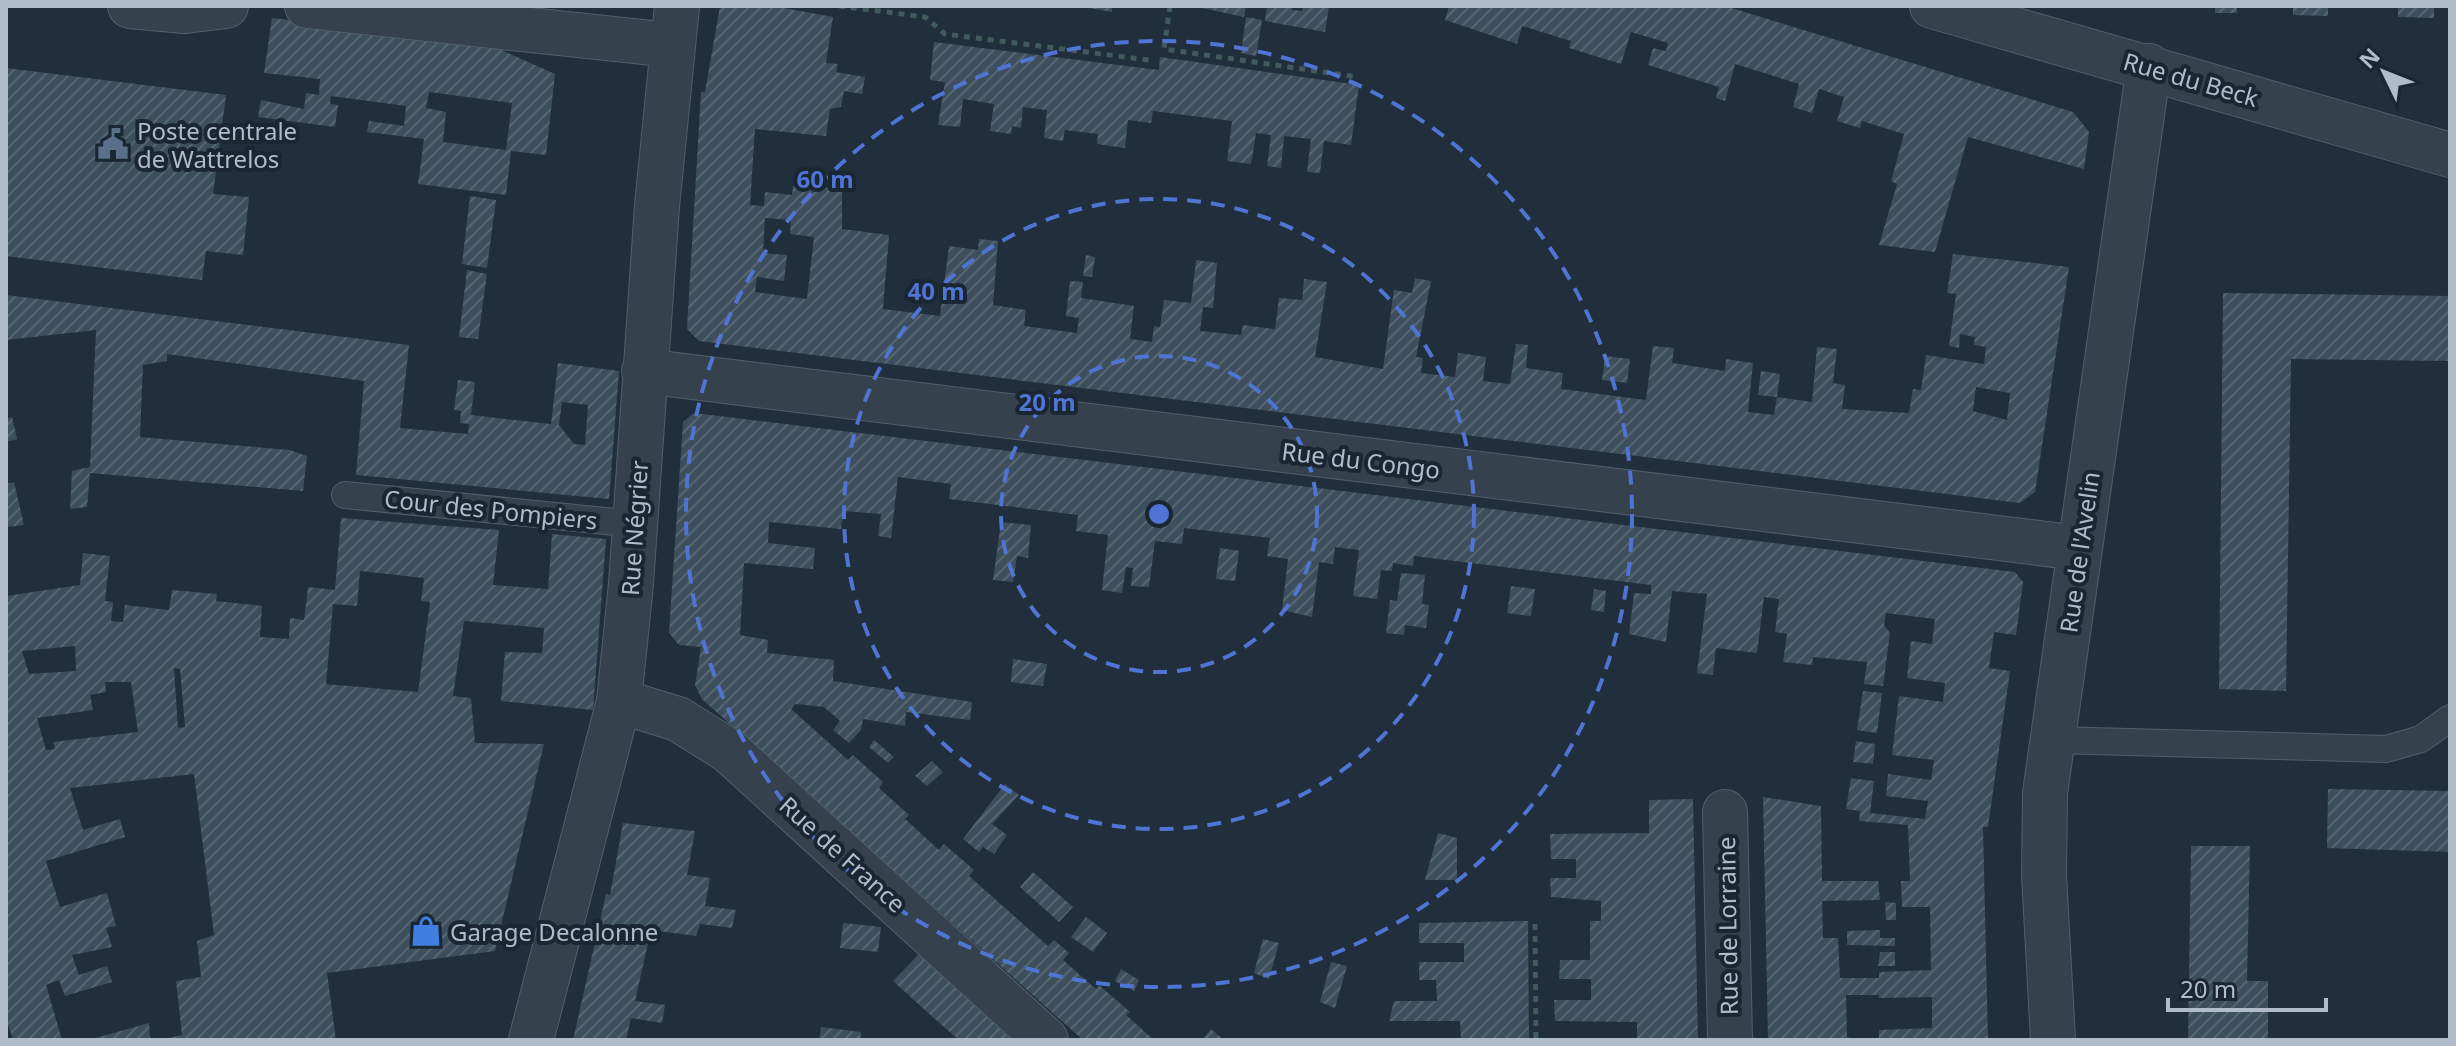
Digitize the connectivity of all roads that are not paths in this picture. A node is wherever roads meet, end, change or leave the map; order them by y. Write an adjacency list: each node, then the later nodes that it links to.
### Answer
1 (130, 6): 2 (street)
2 (226, 6)
3 (307, 6): 6 (street)
4 (1932, 6): 5 (street, Rue du Beck)
5 (1976, 12): 7 (street, Rue du Beck)
6 (674, 25): 9 (street, Rue Négrier)
7 (2149, 66): 8 (street, Rue du Beck); 12 (street, Rue de l'Avelin)
8 (2450, 155)
9 (644, 371): 11 (street, Rue Négrier); 12 (street, Rue du Congo)
10 (345, 495): 11 (lane, Cour des Pompiers)
11 (636, 524): 13 (street, Rue Négrier)
12 (2079, 548): 15 (street, Rue de l'Avelin)
13 (619, 701): 17 (street, Rue Négrier); 18 (street, Rue de France)
14 (2450, 718): 15 (lane)
15 (2053, 740): 20 (street, Rue de l'Avelin)
16 (1725, 812): 19 (street, Rue de Lorraine)
17 (531, 1040)
18 (1046, 1040)
19 (1730, 1040)
20 (2053, 1040)

